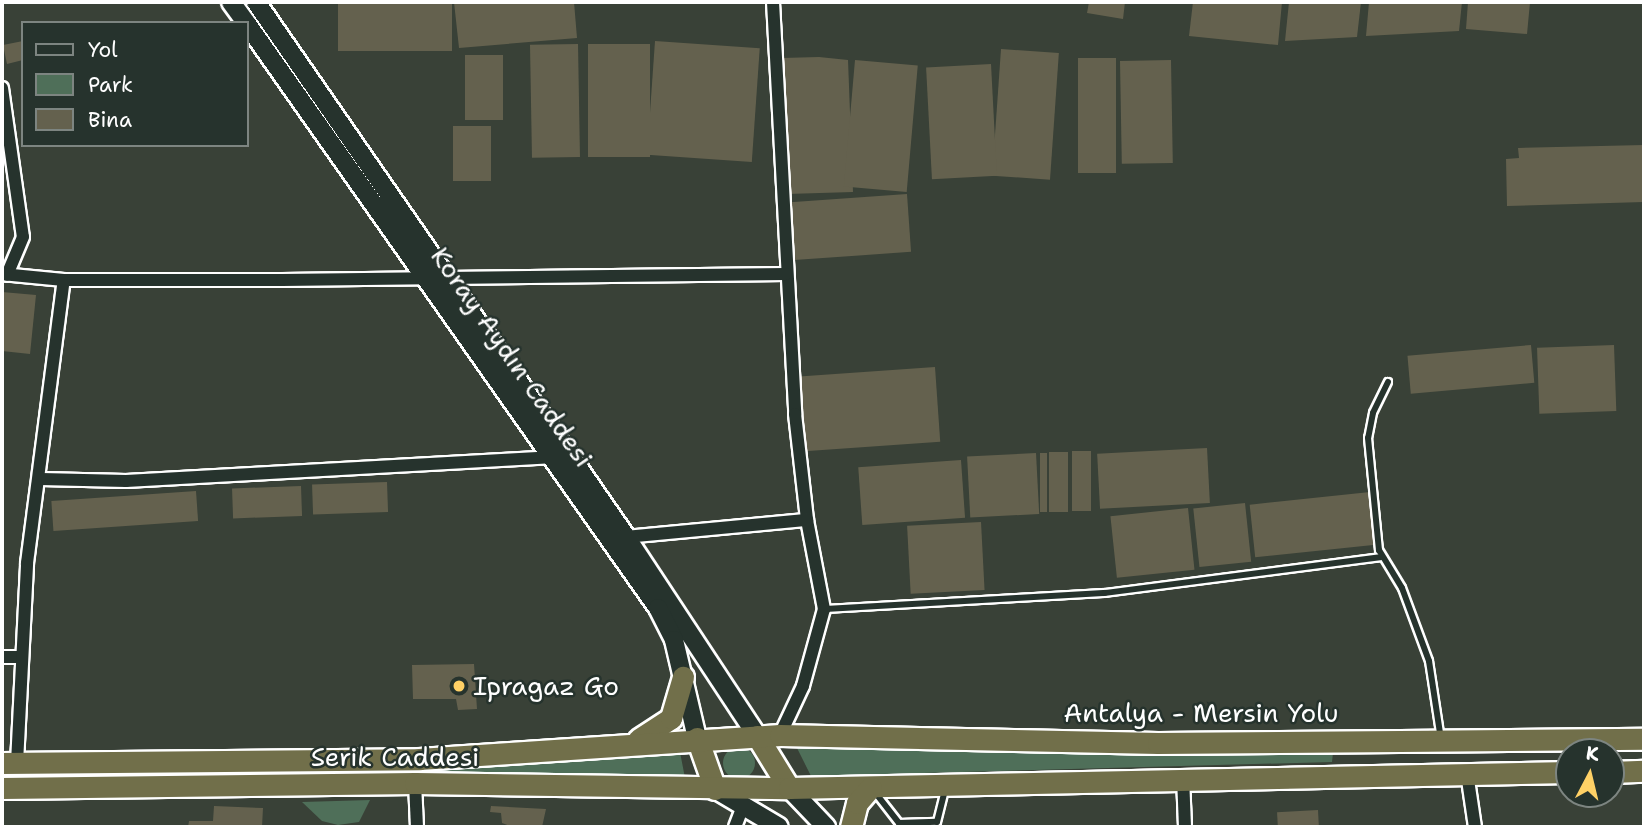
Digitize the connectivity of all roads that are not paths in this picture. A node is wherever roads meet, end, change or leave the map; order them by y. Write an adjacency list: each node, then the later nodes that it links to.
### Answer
1 (232, 2): 4 (main road, Koray Aydın Caddesi)
2 (256, 2): 10 (main road)
3 (773, 2): 7 (street)
4 (245, 21)
5 (248, 26): 9 (main road, Koray Aydın Caddesi)
6 (2, 88): 8 (street)
7 (786, 274): 10 (street); 15 (street)
8 (4, 275): 11 (street)
9 (421, 275): 10 (street); 11 (street); 13 (main road, Koray Aydın Caddesi)
10 (444, 275): 16 (main road)
11 (64, 280): 14 (street)
12 (1388, 382): 17 (lane)
13 (550, 457): 14 (street); 21 (main road, Koray Aydın Caddesi)
14 (41, 479): 20 (street)
15 (807, 520): 16 (street); 18 (street)
16 (626, 537): 23 (main road)
17 (1381, 557): 18 (lane); 26 (lane)
18 (824, 610): 22 (street)
19 (2, 657): 20 (street)
20 (20, 657): 28 (street)
21 (683, 677): 24 (main road, Koray Aydın Caddesi); 27 (highway)
22 (780, 735): 23 (highway, Antalya - Mersin Yolu); 26 (highway, Antalya - Mersin Yolu)
23 (757, 736): 24 (highway, Serik Caddesi); 39 (highway)
24 (697, 738): 27 (highway, Serik Caddesi); 38 (highway)
25 (1644, 739): 26 (highway, Antalya - Mersin Yolu)
26 (1441, 741)
27 (632, 743): 28 (highway, Serik Caddesi)
28 (9, 763)
29 (1644, 771): 31 (highway)
30 (1555, 772): 32 (highway)
31 (1625, 772)
32 (1467, 773): 33 (highway); 47 (street)
33 (1183, 777): 35 (highway); 46 (street)
34 (415, 783): 37 (highway, Serik Caddesi); 38 (highway, Serik Caddesi); 41 (street)
35 (946, 784): 36 (highway); 36 (lane)
36 (871, 787): 39 (highway); 45 (highway)
37 (2, 788)
38 (715, 789): 39 (highway, Serik Caddesi); 40 (main road)
39 (789, 789): 44 (main road)
40 (744, 804): 42 (street); 43 (main road)
41 (416, 827)
42 (736, 827)
43 (779, 827)
44 (826, 827)
45 (851, 827)
46 (1185, 827)
47 (1475, 827)

